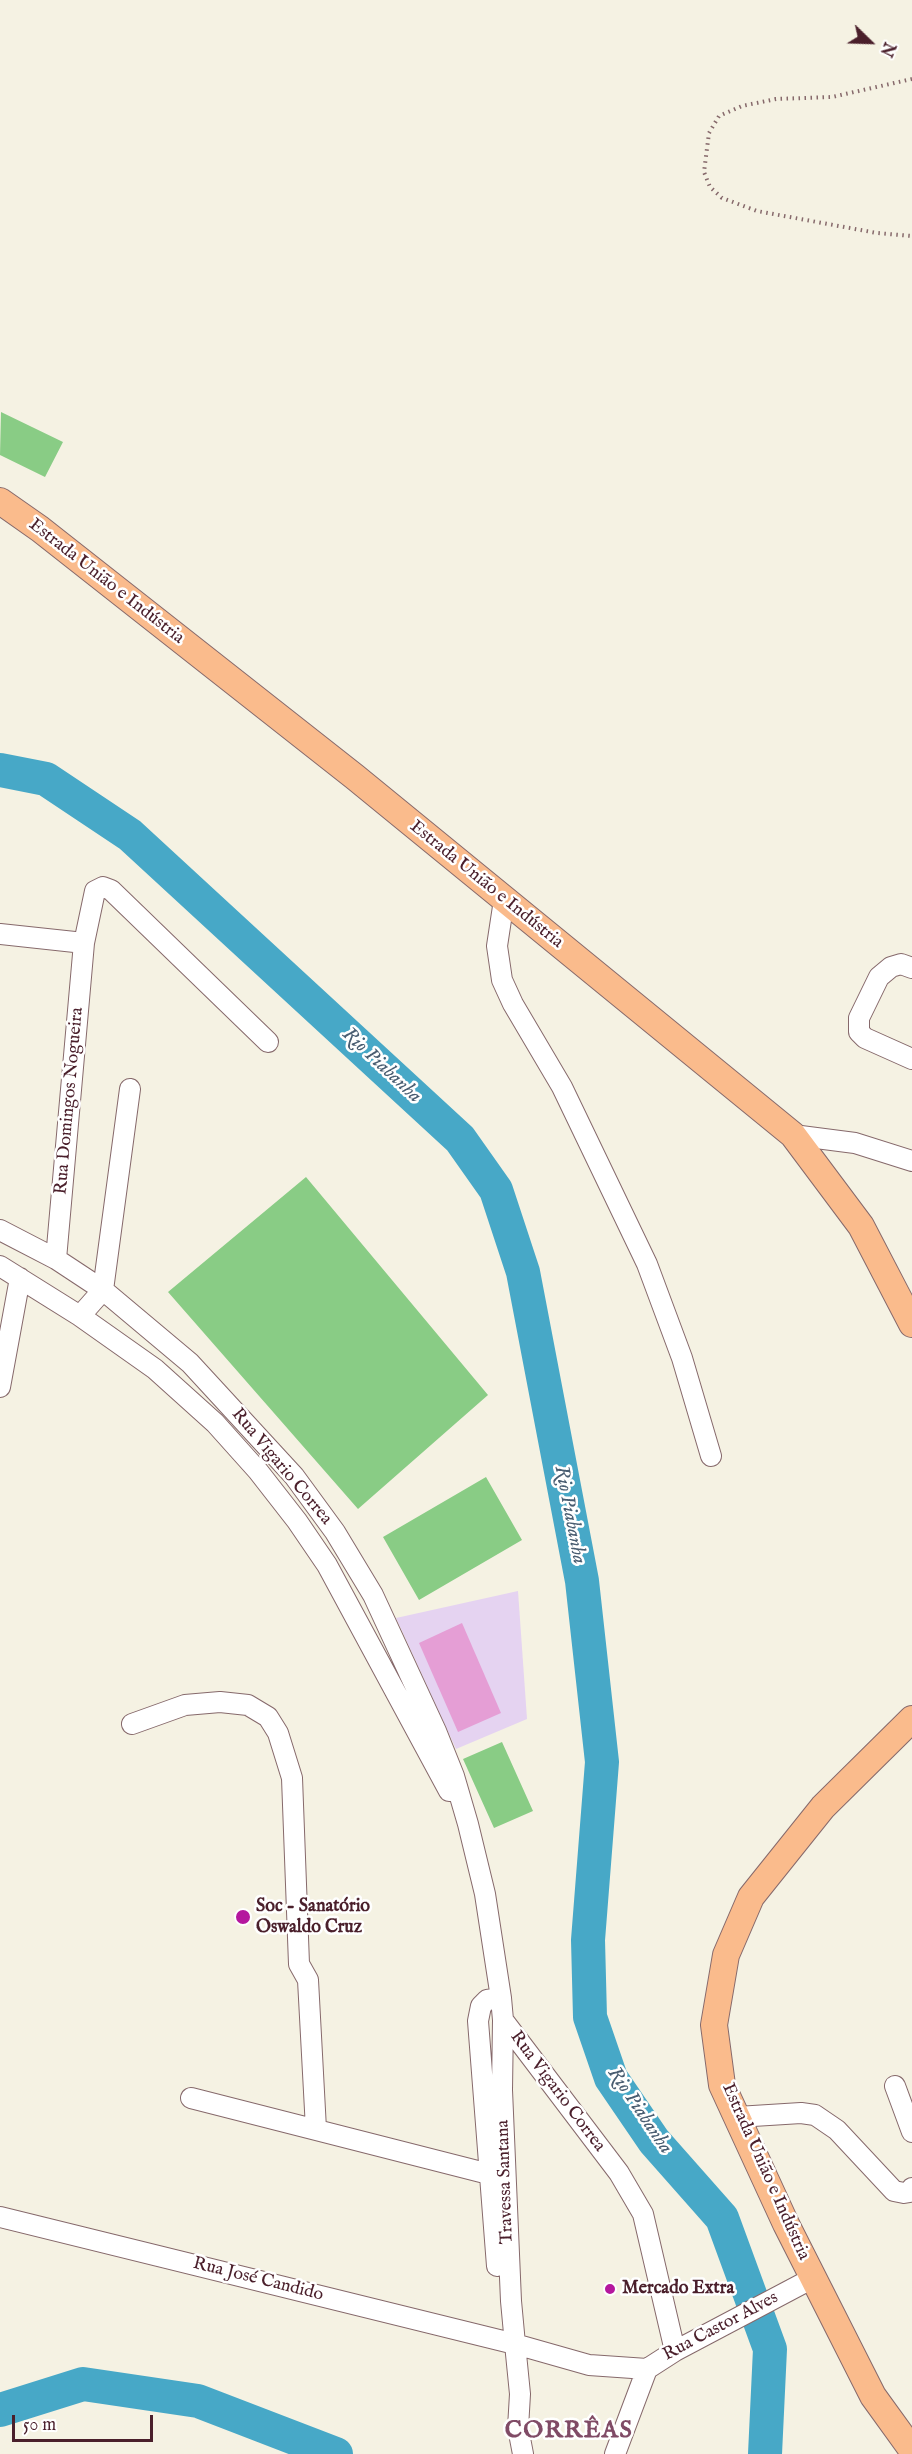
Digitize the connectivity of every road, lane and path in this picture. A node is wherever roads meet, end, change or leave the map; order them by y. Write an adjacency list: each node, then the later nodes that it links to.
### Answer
1 (912, 79): 2 (path)
2 (912, 236)
3 (0, 501): 4 (main road, Estrada União e Indústria)
4 (504, 900): 11 (main road, Estrada União e Indústria); 21 (street)
5 (0, 934): 6 (street)
6 (84, 943): 8 (street, Rua Domingos Nogueira); 14 (street, Rua Domingos Nogueira)
7 (912, 968): 9 (street)
8 (268, 1042)
9 (912, 1059)
10 (130, 1089): 17 (street)
11 (793, 1135): 12 (street); 19 (main road, Estrada União e Indústria)
12 (912, 1161)
13 (0, 1230): 14 (street, Rua Vigario Correa)
14 (56, 1258): 17 (street, Rua Vigario Correa)
15 (0, 1266): 16 (street, Rua Vigario Correa)
16 (20, 1278): 18 (street, Rua Vigario Correa); 20 (street)
17 (103, 1290): 18 (street); 22 (street, Rua Vigario Correa)
18 (80, 1316): 23 (street, Rua Vigario Correa)
19 (912, 1324)
20 (0, 1387)
21 (711, 1456)
22 (350, 1558): 23 (street); 26 (street, Rua Vigario Correa)
23 (327, 1564): 26 (street, Rua Vigario Correa)
24 (912, 1719): 33 (main road, Estrada União e Indústria)
25 (132, 1724): 34 (street)
26 (468, 1824): 27 (street, Rua Vigario Correa)
27 (501, 1998): 28 (street, Rua Vigario Correa); 36 (street)
28 (503, 2020): 29 (street, Rua Vigario Correa); 31 (street, Travessa Santana)
29 (545, 2076): 31 (street); 41 (street, Rua Vigario Correa)
30 (895, 2086): 35 (street)
31 (502, 2090): 40 (street, Travessa Santana)
32 (191, 2098): 34 (street)
33 (737, 2117): 37 (street); 39 (main road, Estrada União e Indústria)
34 (316, 2129): 36 (street)
35 (912, 2132)
36 (489, 2174): 40 (street)
37 (912, 2188)
38 (0, 2217): 40 (street, Rua José Candido)
39 (813, 2278): 41 (street, Rua Castor Alves); 43 (main road, Estrada União e Indústria)
40 (509, 2342): 42 (street, Rua José Candido); 44 (street)
41 (675, 2351): 42 (street, Rua Castor Alves)
42 (647, 2368): 45 (street, Rua Castor Alves)
43 (912, 2450)
44 (523, 2454)
45 (615, 2454)

